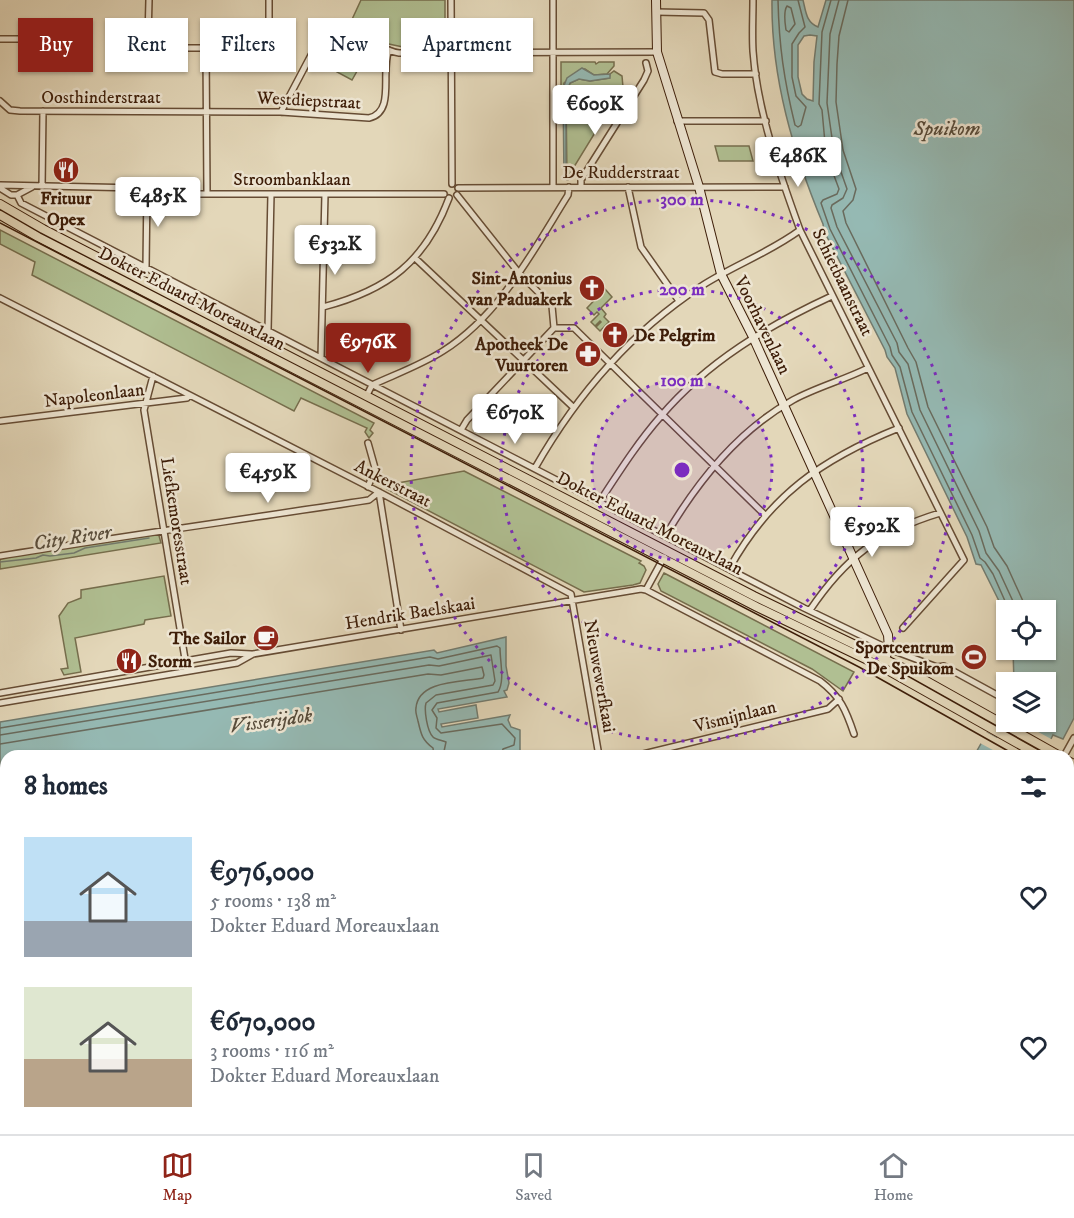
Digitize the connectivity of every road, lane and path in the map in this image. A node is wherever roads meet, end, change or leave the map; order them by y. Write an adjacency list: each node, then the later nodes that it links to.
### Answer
1 (148, 0): 12 (street)
2 (269, 0): 8 (street)
3 (451, 0): 9 (street)
4 (553, 0): 17 (street)
5 (656, 0): 7 (street, Voorhavenlaan)
6 (753, 0): 23 (street, Schietbaanstraat)
7 (656, 12): 15 (street, Voorhavenlaan); 23 (street)
8 (269, 18)
9 (451, 18)
10 (0, 39): 11 (street)
11 (18, 39)
12 (200, 48)
13 (389, 50): 14 (street)
14 (401, 52)
15 (657, 52): 17 (street); 28 (street, Voorhavenlaan)
16 (533, 53): 17 (street)
17 (553, 53): 33 (street)
18 (308, 61): 26 (street)
19 (646, 63): 35 (street)
20 (206, 72): 27 (street)
21 (385, 72): 26 (street, Westdiepstraat)
22 (450, 72): 40 (street)
23 (756, 74): 29 (street, Schietbaanstraat)
24 (0, 101): 25 (street, Oosthinderstraat)
25 (43, 111): 27 (street, Oosthinderstraat); 32 (street)
26 (281, 111): 27 (street, Westdiepstraat)
27 (207, 112): 42 (street)
28 (677, 121): 29 (street); 37 (street, Voorhavenlaan)
29 (766, 121): 38 (street, Schietbaanstraat)
30 (0, 187): 31 (street, Stroombanklaan); 45 (street, Dokter Eduard Moreauxlaan)
31 (32, 187): 32 (street, Stroombanklaan); 45 (street, Stroombanklaan)
32 (42, 187): 39 (street, Stroombanklaan)
33 (553, 187): 34 (street, De Rudderstraat); 41 (street, De Rudderstraat)
34 (569, 187): 35 (street, De Rudderstraat); 52 (street)
35 (581, 187): 36 (street, De Rudderstraat)
36 (628, 187): 37 (street, De Rudderstraat); 56 (street)
37 (699, 187): 38 (street, De Rudderstraat); 53 (street, Voorhavenlaan)
38 (785, 187): 49 (street, Schietbaanstraat)
39 (147, 188): 42 (street, Stroombanklaan); 51 (street)
40 (446, 188): 41 (street); 44 (street, Stroombanklaan); 46 (street)
41 (457, 192): 46 (street); 52 (street)
42 (207, 194): 43 (street, Stroombanklaan)
43 (271, 194): 44 (street, Stroombanklaan); 60 (street)
44 (325, 194): 57 (street)
45 (16, 195): 51 (street, Dokter Eduard Moreauxlaan)
46 (449, 198): 50 (street)
47 (0, 204): 71 (main road, Dokter Eduard Moreauxlaan)
48 (0, 215): 71 (main road, Dokter Eduard Moreauxlaan)
49 (800, 230): 53 (street); 54 (street, Schietbaanstraat)
50 (415, 258): 57 (street); 58 (street)
51 (146, 268): 60 (street, Dokter Eduard Moreauxlaan)
52 (519, 273): 58 (street); 59 (street)
53 (722, 274): 56 (street); 61 (street, Voorhavenlaan)
54 (832, 296): 61 (street); 65 (street, Schietbaanstraat)
55 (0, 298): 66 (street, Ankerstraat)
56 (679, 302): 64 (street)
57 (323, 307): 62 (street)
58 (481, 320): 63 (street); 67 (street)
59 (554, 327): 63 (street); 64 (street)
60 (268, 330): 62 (street, Dokter Eduard Moreauxlaan)
61 (753, 338): 74 (street, Voorhavenlaan); 76 (street)
62 (321, 358): 68 (street, Dokter Eduard Moreauxlaan)
63 (523, 360): 75 (street); 79 (street)
64 (610, 363): 75 (street); 76 (street)
65 (868, 368): 74 (street); 78 (street, Schietbaanstraat)
66 (153, 376): 70 (street, Ankerstraat); 72 (street, Liefkemoresstraat)
67 (392, 376): 68 (street); 69 (street)
68 (372, 385): 69 (street, Dokter Eduard Moreauxlaan); 71 (street)
69 (381, 390): 73 (street); 79 (street, Dokter Eduard Moreauxlaan)
70 (189, 395): 72 (street, Napoleonlaan); 84 (street, Ankerstraat)
71 (364, 400): 73 (main road, Dokter Eduard Moreauxlaan)
72 (146, 404): 77 (street, Napoleonlaan); 89 (street, Liefkemoresstraat)
73 (373, 405): 91 (main road, Dokter Eduard Moreauxlaan)
74 (784, 405): 81 (street); 83 (street, Voorhavenlaan)
75 (573, 407): 82 (street)
76 (662, 414): 81 (street); 86 (street)
77 (0, 421)
78 (899, 428): 83 (street); 87 (street, Schietbaanstraat)
79 (461, 430): 82 (street, Dokter Eduard Moreauxlaan)
80 (368, 443): 84 (street)
81 (714, 464): 88 (street); 90 (street)
82 (535, 468): 86 (street, Dokter Eduard Moreauxlaan)
83 (815, 471): 88 (street); 93 (street, Voorhavenlaan)
84 (368, 487): 85 (street, Ankerstraat)
85 (379, 492): 89 (street); 96 (street, Ankerstraat); 99 (street)
86 (600, 501): 90 (street, Dokter Eduard Moreauxlaan)
87 (940, 513): 93 (street); 98 (street, Schietbaanstraat)
88 (765, 514): 94 (street)
89 (164, 529): 92 (street); 102 (street, Liefkemoresstraat)
90 (666, 536): 94 (street, Dokter Eduard Moreauxlaan)
91 (665, 555): 95 (street); 103 (main road, Dokter Eduard Moreauxlaan)
92 (0, 556)
93 (853, 557): 97 (street); 100 (street, Voorhavenlaan)
94 (729, 569): 97 (street, Dokter Eduard Moreauxlaan)
95 (646, 590): 96 (street); 107 (street)
96 (573, 601): 99 (street, Hendrik Baelskaai); 113 (street, Nieuwewerfkaai)
97 (810, 610): 100 (street, Dokter Eduard Moreauxlaan)
98 (903, 628)
99 (401, 630): 101 (street, Hendrik Baelskaai)
100 (889, 649): 103 (street); 106 (street)
101 (253, 654): 102 (street, Hendrik Baelskaai); 104 (street, Hendrik Baelskaai)
102 (186, 661): 104 (street, Liefkemoresstraat); 105 (street, Hendrik Baelskaai)
103 (883, 663): 109 (main road, Dokter Eduard Moreauxlaan)
104 (188, 671): 108 (street, Hendrik Baelskaai)
105 (0, 693)
106 (996, 694)
107 (839, 699): 112 (street); 114 (street, Vismijnlaan)
108 (0, 703)
109 (996, 725)
110 (1007, 732): 115 (main road, Dokter Eduard Moreauxlaan)
111 (1010, 732): 116 (main road, Dokter Eduard Moreauxlaan)
112 (854, 734)
113 (597, 750)
114 (660, 750)
115 (1032, 750)
116 (1050, 750)

